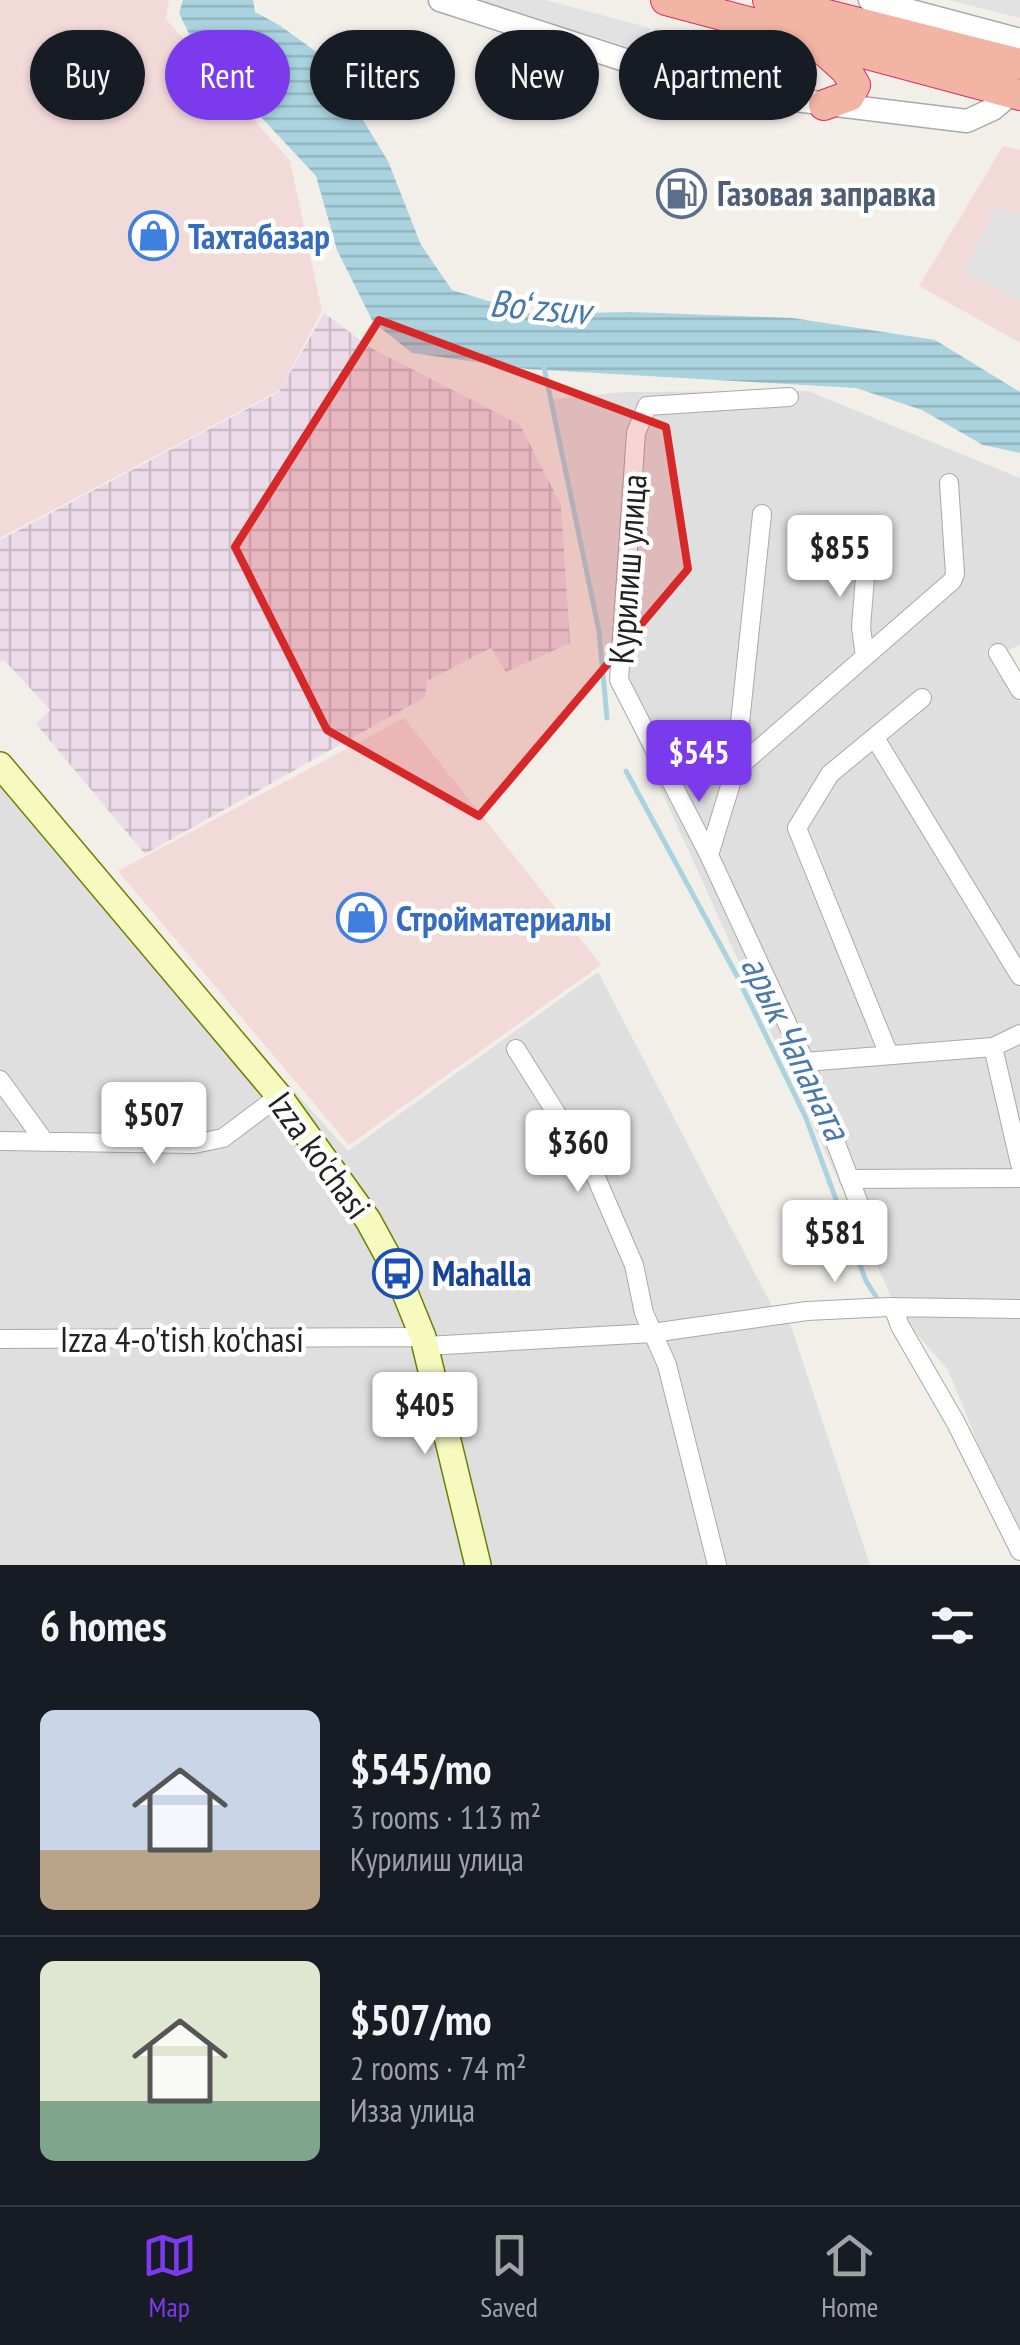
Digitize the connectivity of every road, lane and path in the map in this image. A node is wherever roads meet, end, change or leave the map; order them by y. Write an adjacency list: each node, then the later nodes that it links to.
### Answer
1 (440, 0): 10 (street)
2 (666, 0): 5 (highway)
3 (768, 0): 9 (highway)
4 (870, 0): 7 (street)
5 (780, 30)
6 (817, 40): 9 (highway)
7 (1020, 40)
8 (817, 44): 10 (highway)
9 (1017, 84): 10 (street)
10 (824, 105)
11 (788, 397): 22 (street, Курилиш улица)
12 (949, 483): 16 (street)
13 (762, 514): 21 (street)
14 (868, 540): 16 (street)
15 (998, 653): 17 (street)
16 (866, 657): 21 (street)
17 (1020, 690)
18 (922, 698): 19 (street)
19 (875, 738): 23 (street); 27 (street)
20 (0, 765): 30 (main road, Izza ko'chasi)
21 (735, 770): 22 (street)
22 (709, 854): 28 (street, Курилиш улица)
23 (1020, 976)
24 (1020, 1034): 25 (street)
25 (993, 1047): 27 (street); 33 (street)
26 (516, 1049): 39 (street)
27 (889, 1054): 28 (street)
28 (804, 1062): 34 (street, Курилиш улица)
29 (0, 1080): 32 (street)
30 (279, 1096): 32 (street); 41 (main road, Izza ko'chasi)
31 (0, 1141): 32 (street)
32 (44, 1142)
33 (1020, 1164)
34 (850, 1178): 35 (street); 36 (street, Курилиш улица)
35 (1020, 1178)
36 (864, 1217)
37 (891, 1307): 38 (street, Izza 4-o'tish ko'chasi); 39 (street, Izza 4-o'tish ko'chasi); 42 (street)
38 (1020, 1308)
39 (652, 1334): 41 (street, Izza 4-o'tish ko'chasi); 44 (street)
40 (0, 1340): 41 (street, Izza 4-o'tish ko'chasi)
41 (424, 1341): 43 (main road, Izza ko'chasi)
42 (1020, 1551)
43 (478, 1565)
44 (717, 1565)

